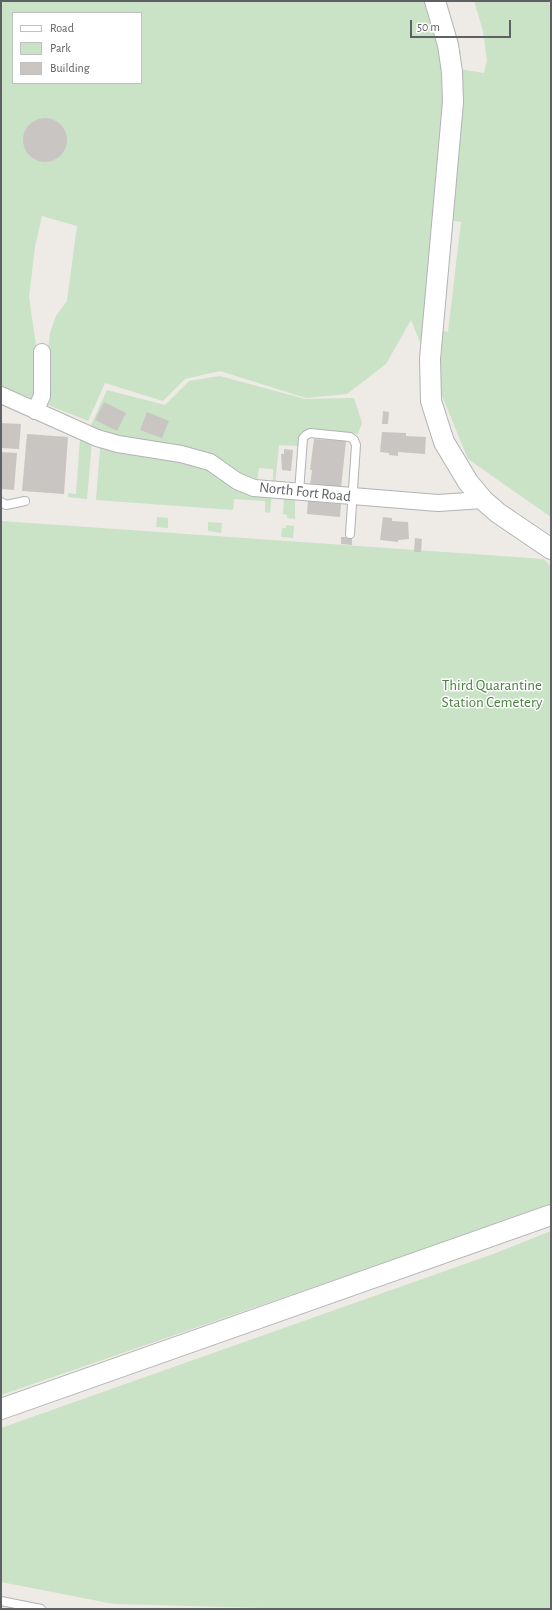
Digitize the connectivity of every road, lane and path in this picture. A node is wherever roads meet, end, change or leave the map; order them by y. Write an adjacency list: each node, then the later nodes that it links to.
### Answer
1 (435, 1): 7 (street)
2 (42, 352): 4 (street)
3 (1, 395): 4 (street, North Fort Road)
4 (35, 411): 5 (street, North Fort Road)
5 (299, 492): 6 (street, North Fort Road); 6 (lane)
6 (353, 497): 7 (street, North Fort Road); 10 (lane)
7 (483, 500): 11 (street)
8 (25, 501): 9 (lane)
9 (1, 502)
10 (350, 534)
11 (551, 549)
12 (551, 1215): 13 (street)
13 (1, 1409)
14 (1, 1601): 15 (lane)
15 (41, 1609)

